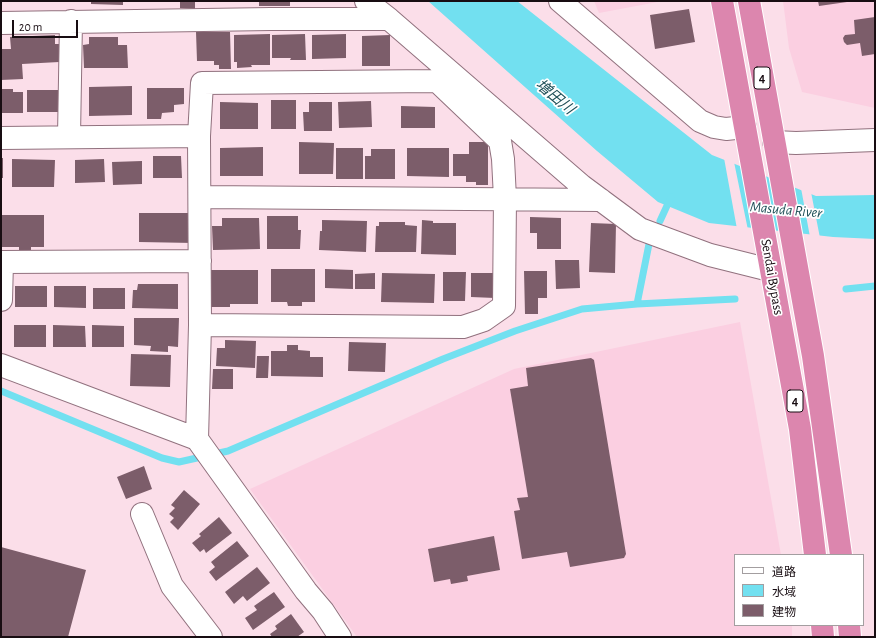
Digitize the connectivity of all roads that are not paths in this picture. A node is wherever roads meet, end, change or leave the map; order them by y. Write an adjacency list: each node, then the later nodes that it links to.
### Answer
1 (366, 1): 6 (street)
2 (560, 1): 9 (street)
3 (579, 1): 9 (street)
4 (722, 1): 10 (highway, Sendai Bypass / 4)
5 (749, 1): 15 (highway, Sendai Bypass / 4)
6 (389, 19): 7 (street); 18 (street)
7 (71, 21): 8 (street); 11 (street)
8 (1, 23)
9 (590, 26): 10 (street)
10 (745, 127): 20 (highway, Sendai Bypass / 4)
11 (69, 136): 12 (street); 13 (street)
12 (199, 136): 16 (street); 17 (street)
13 (1, 138)
14 (875, 140): 15 (street)
15 (775, 148): 27 (highway, Sendai Bypass / 4)
16 (200, 197): 17 (street); 19 (street)
17 (505, 198): 18 (street); 22 (street)
18 (601, 200): 20 (street)
19 (200, 260): 21 (street); 22 (street)
20 (770, 270): 26 (highway, Sendai Bypass / 4)
21 (1, 300)
22 (200, 325): 24 (street)
23 (1, 365): 24 (street)
24 (200, 443): 31 (street)
25 (142, 514): 30 (street)
26 (816, 554)
27 (842, 554)
28 (822, 626): 32 (highway)
29 (849, 626): 33 (highway)
30 (211, 637)
31 (340, 637)
32 (823, 637)
33 (850, 637)

